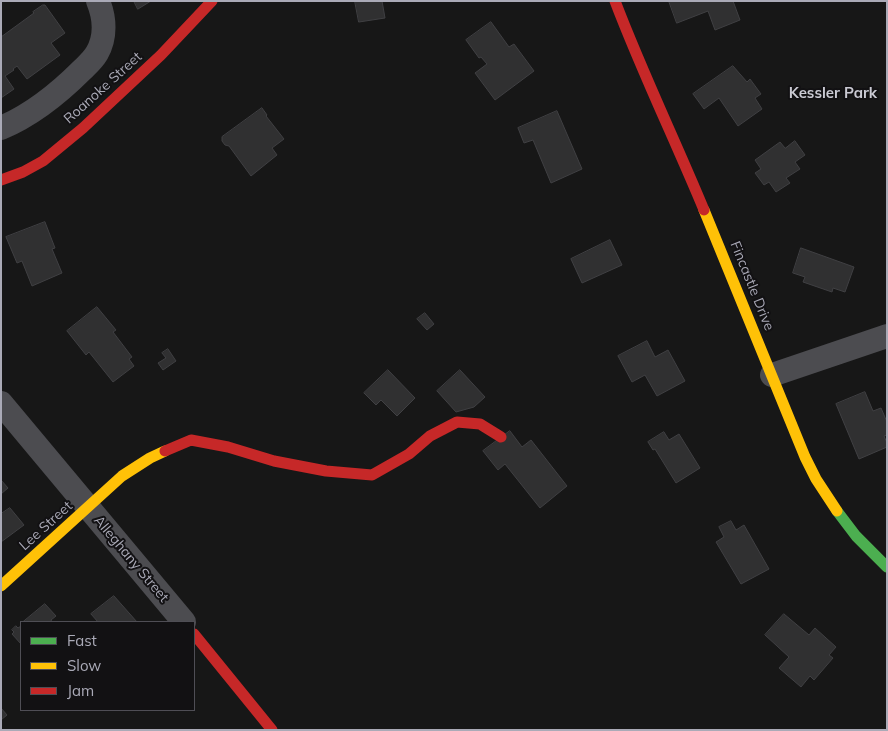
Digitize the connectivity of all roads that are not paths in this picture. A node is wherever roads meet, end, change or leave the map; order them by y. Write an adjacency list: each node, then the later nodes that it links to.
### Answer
1 (98, 1): 4 (street)
2 (212, 1): 5 (street, Roanoke Street)
3 (615, 1): 7 (street, Fincastle Drive)
4 (1, 128)
5 (1, 180)
6 (887, 336): 7 (street)
7 (772, 375): 11 (street, Fincastle Drive)
8 (1, 403): 10 (street, Alleghany Street)
9 (501, 437): 10 (street, Lee Street)
10 (88, 508): 12 (street, Lee Street); 13 (street, Alleghany Street)
11 (887, 567)
12 (1, 586)
13 (183, 621)
14 (195, 635): 15 (street)
15 (272, 730)

